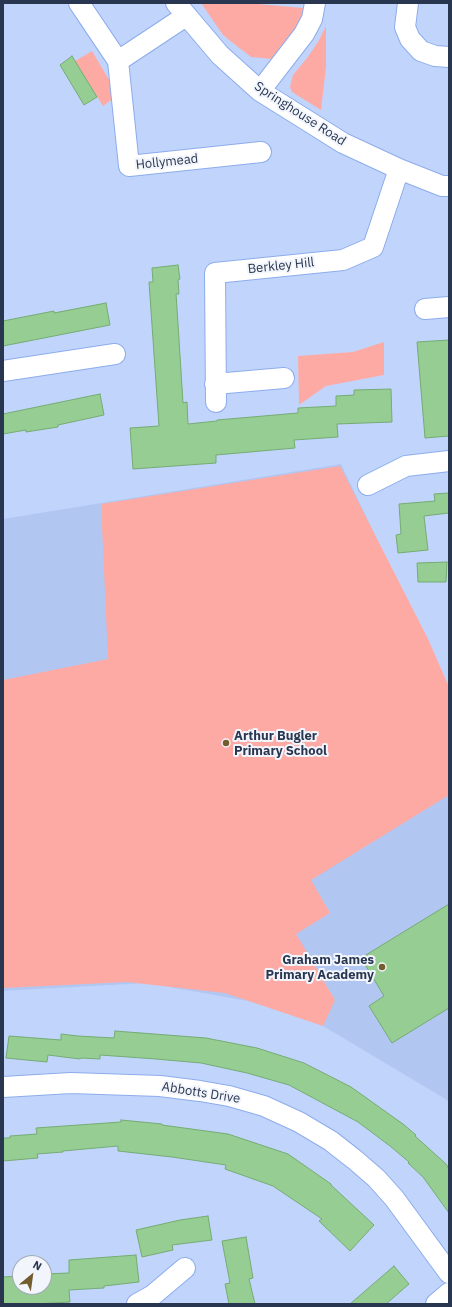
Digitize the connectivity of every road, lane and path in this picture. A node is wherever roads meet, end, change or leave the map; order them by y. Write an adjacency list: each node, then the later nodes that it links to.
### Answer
1 (79, 3): 6 (street, Hollymead)
2 (315, 3): 7 (street)
3 (408, 3): 5 (street)
4 (181, 9): 6 (street); 7 (street, Springhouse Road)
5 (449, 57)
6 (118, 62): 8 (street, Hollymead)
7 (260, 90): 9 (street, Springhouse Road)
8 (261, 152)
9 (399, 168): 10 (street, Springhouse Road); 15 (street, Berkley Hill)
10 (449, 186)
11 (449, 307): 12 (street)
12 (425, 309)
13 (115, 354): 14 (street)
14 (3, 371)
15 (284, 378)
16 (449, 461): 17 (street)
17 (368, 485)
18 (3, 1087): 20 (street, Abbotts Drive)
19 (185, 1268): 22 (street)
20 (449, 1273)
21 (449, 1294): 23 (street)
22 (137, 1304)
23 (436, 1304)

